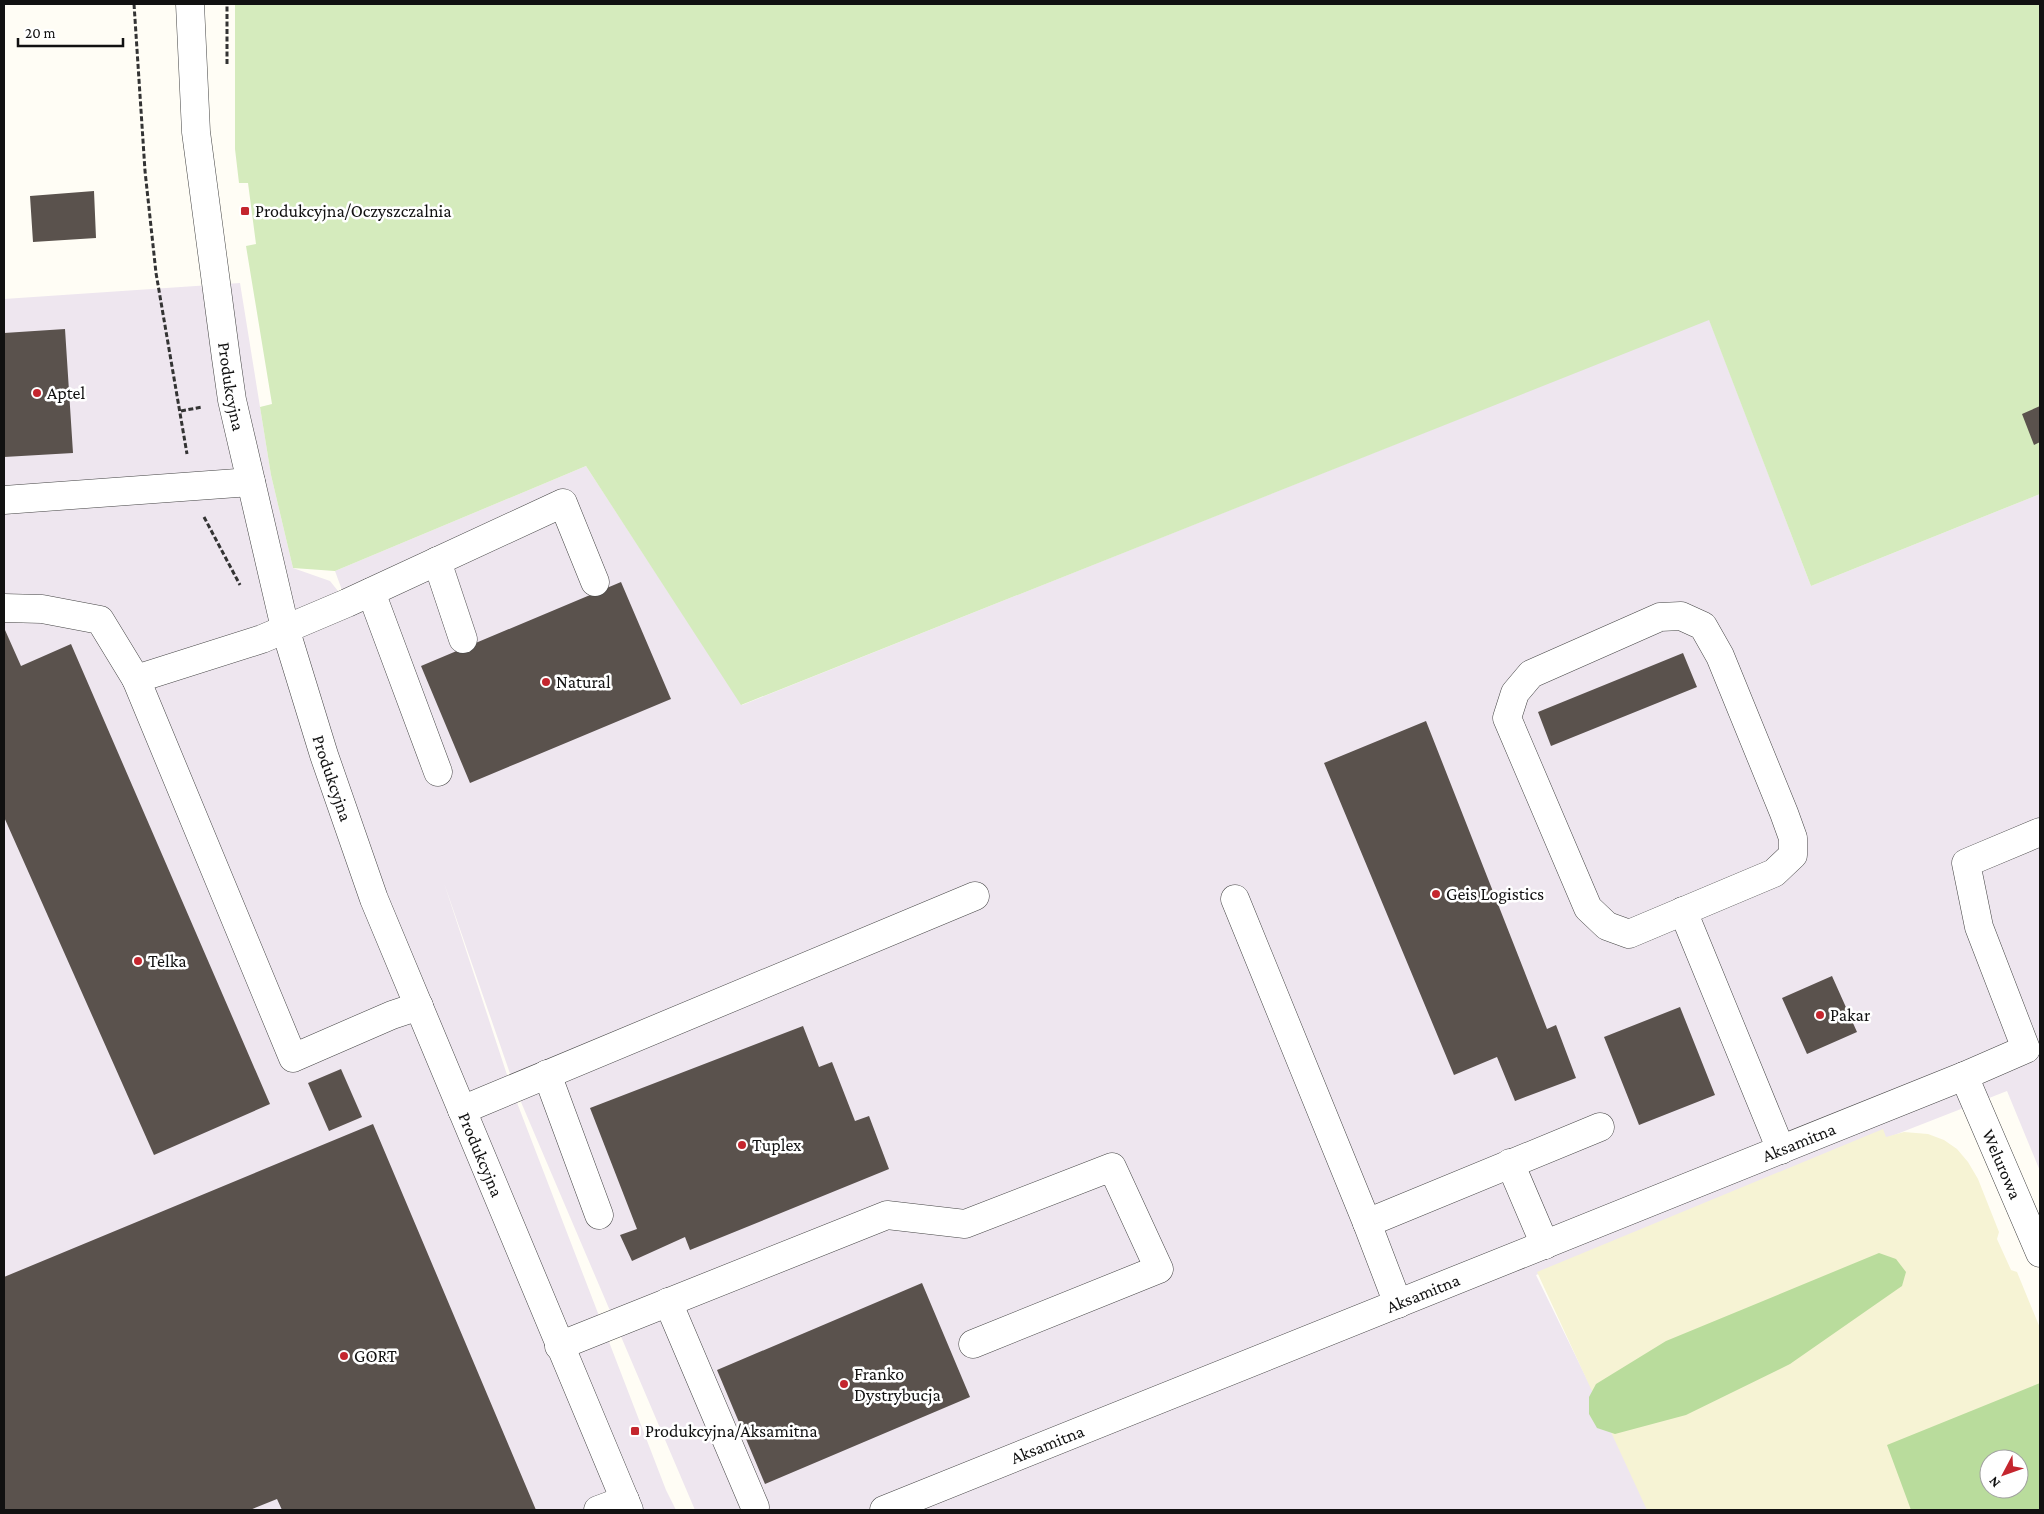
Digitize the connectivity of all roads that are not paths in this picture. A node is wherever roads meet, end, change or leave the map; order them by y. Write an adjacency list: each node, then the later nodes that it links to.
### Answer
1 (190, 4): 2 (street, Produkcyjna)
2 (251, 482): 3 (street); 8 (street, Produkcyjna)
3 (4, 500)
4 (437, 561): 5 (street); 6 (street); 9 (street)
5 (595, 582)
6 (371, 592): 8 (street); 11 (street)
7 (4, 608): 10 (street)
8 (285, 628): 10 (street); 16 (street, Produkcyjna)
9 (464, 639)
10 (136, 679): 16 (street)
11 (438, 772)
12 (2040, 832): 18 (street, Aksamitna)
13 (975, 896): 17 (street)
14 (1235, 899): 24 (street)
15 (1683, 911): 15 (street); 21 (street)
16 (419, 1006): 19 (street, Produkcyjna)
17 (547, 1074): 19 (street); 23 (street)
18 (1964, 1076): 21 (street, Aksamitna); 26 (street, Welurowa)
19 (462, 1110): 30 (street, Produkcyjna)
20 (1600, 1127): 22 (street)
21 (1781, 1150): 25 (street, Aksamitna)
22 (1510, 1163): 24 (street); 25 (street)
23 (599, 1215)
24 (1367, 1223): 28 (street)
25 (1545, 1244): 28 (street, Aksamitna)
26 (2040, 1254)
27 (668, 1302): 29 (street); 30 (street); 32 (street)
28 (1398, 1304): 34 (street, Aksamitna)
29 (973, 1344)
30 (559, 1346): 31 (street, Produkcyjna)
31 (627, 1505): 33 (street)
32 (755, 1507)
33 (598, 1510)
34 (884, 1510)

